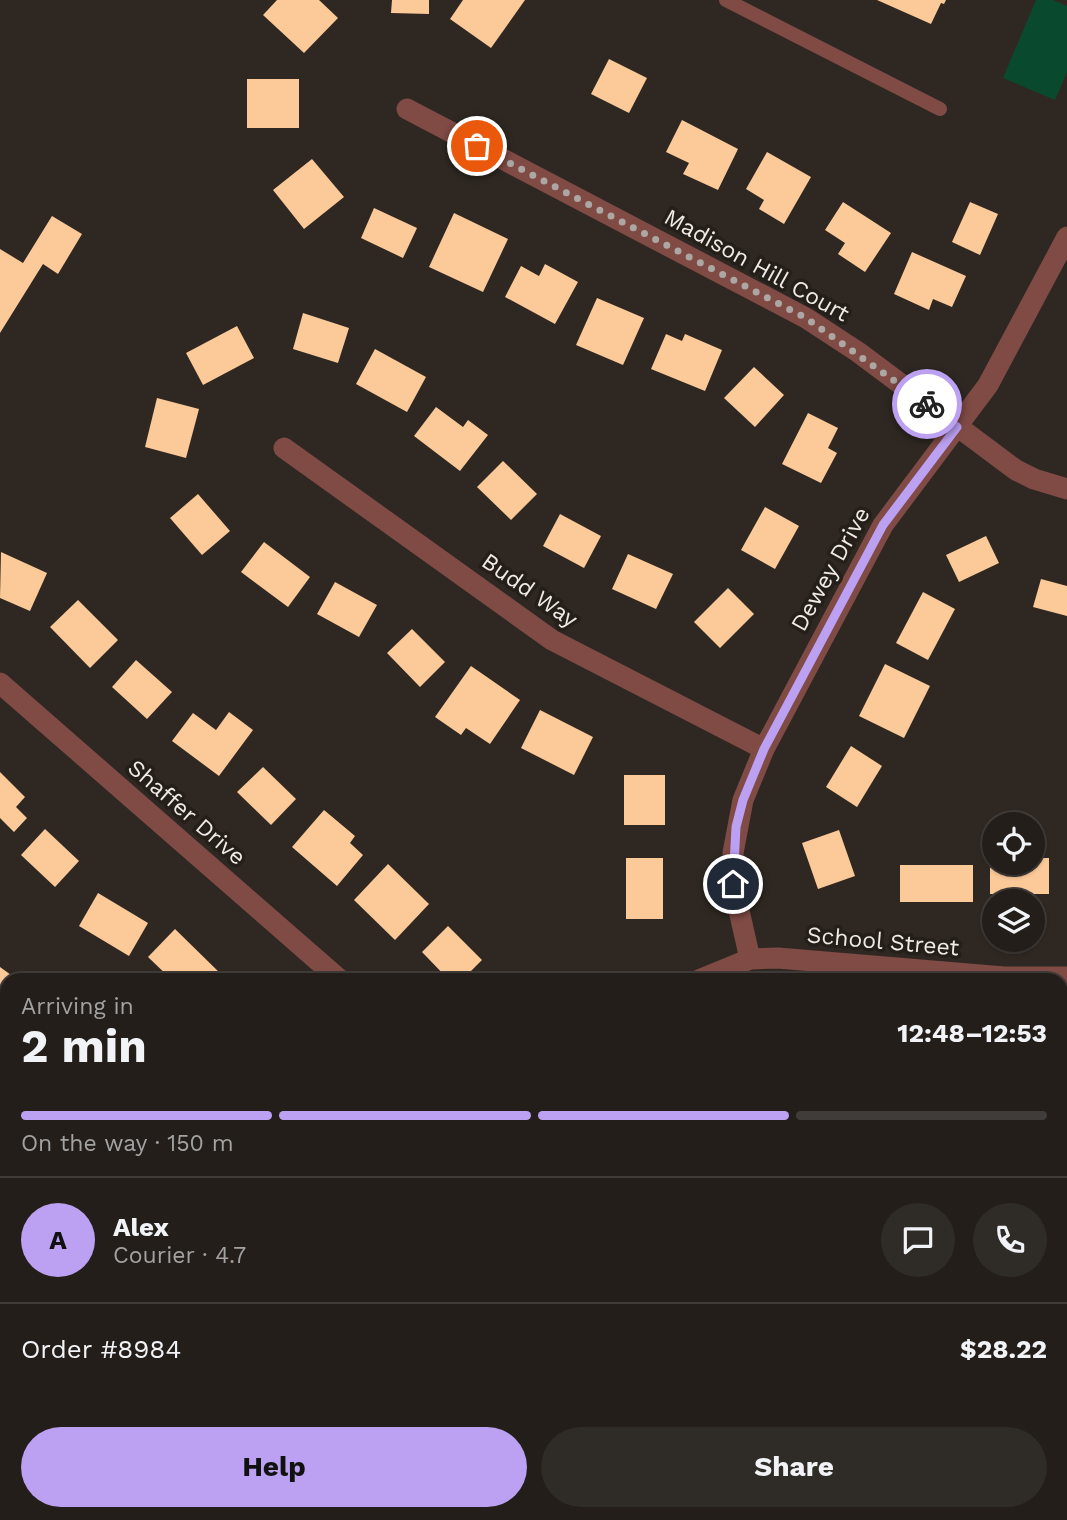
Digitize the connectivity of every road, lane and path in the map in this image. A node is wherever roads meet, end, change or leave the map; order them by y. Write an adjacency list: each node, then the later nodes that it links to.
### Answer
1 (726, 0): 3 (lane)
2 (407, 109): 5 (street, Madison Hill Court)
3 (940, 109)
4 (1067, 237): 5 (street, Dewey Drive)
5 (957, 427): 7 (street, Madison Hill Court); 9 (street, Dewey Drive)
6 (284, 448): 9 (street, Budd Way)
7 (1067, 489)
8 (0, 683): 11 (street, Shaffer Drive)
9 (764, 749): 10 (street, Dewey Drive)
10 (750, 959): 12 (street, School Street); 13 (street, School Street)
11 (332, 973)
12 (716, 973)
13 (956, 973)

